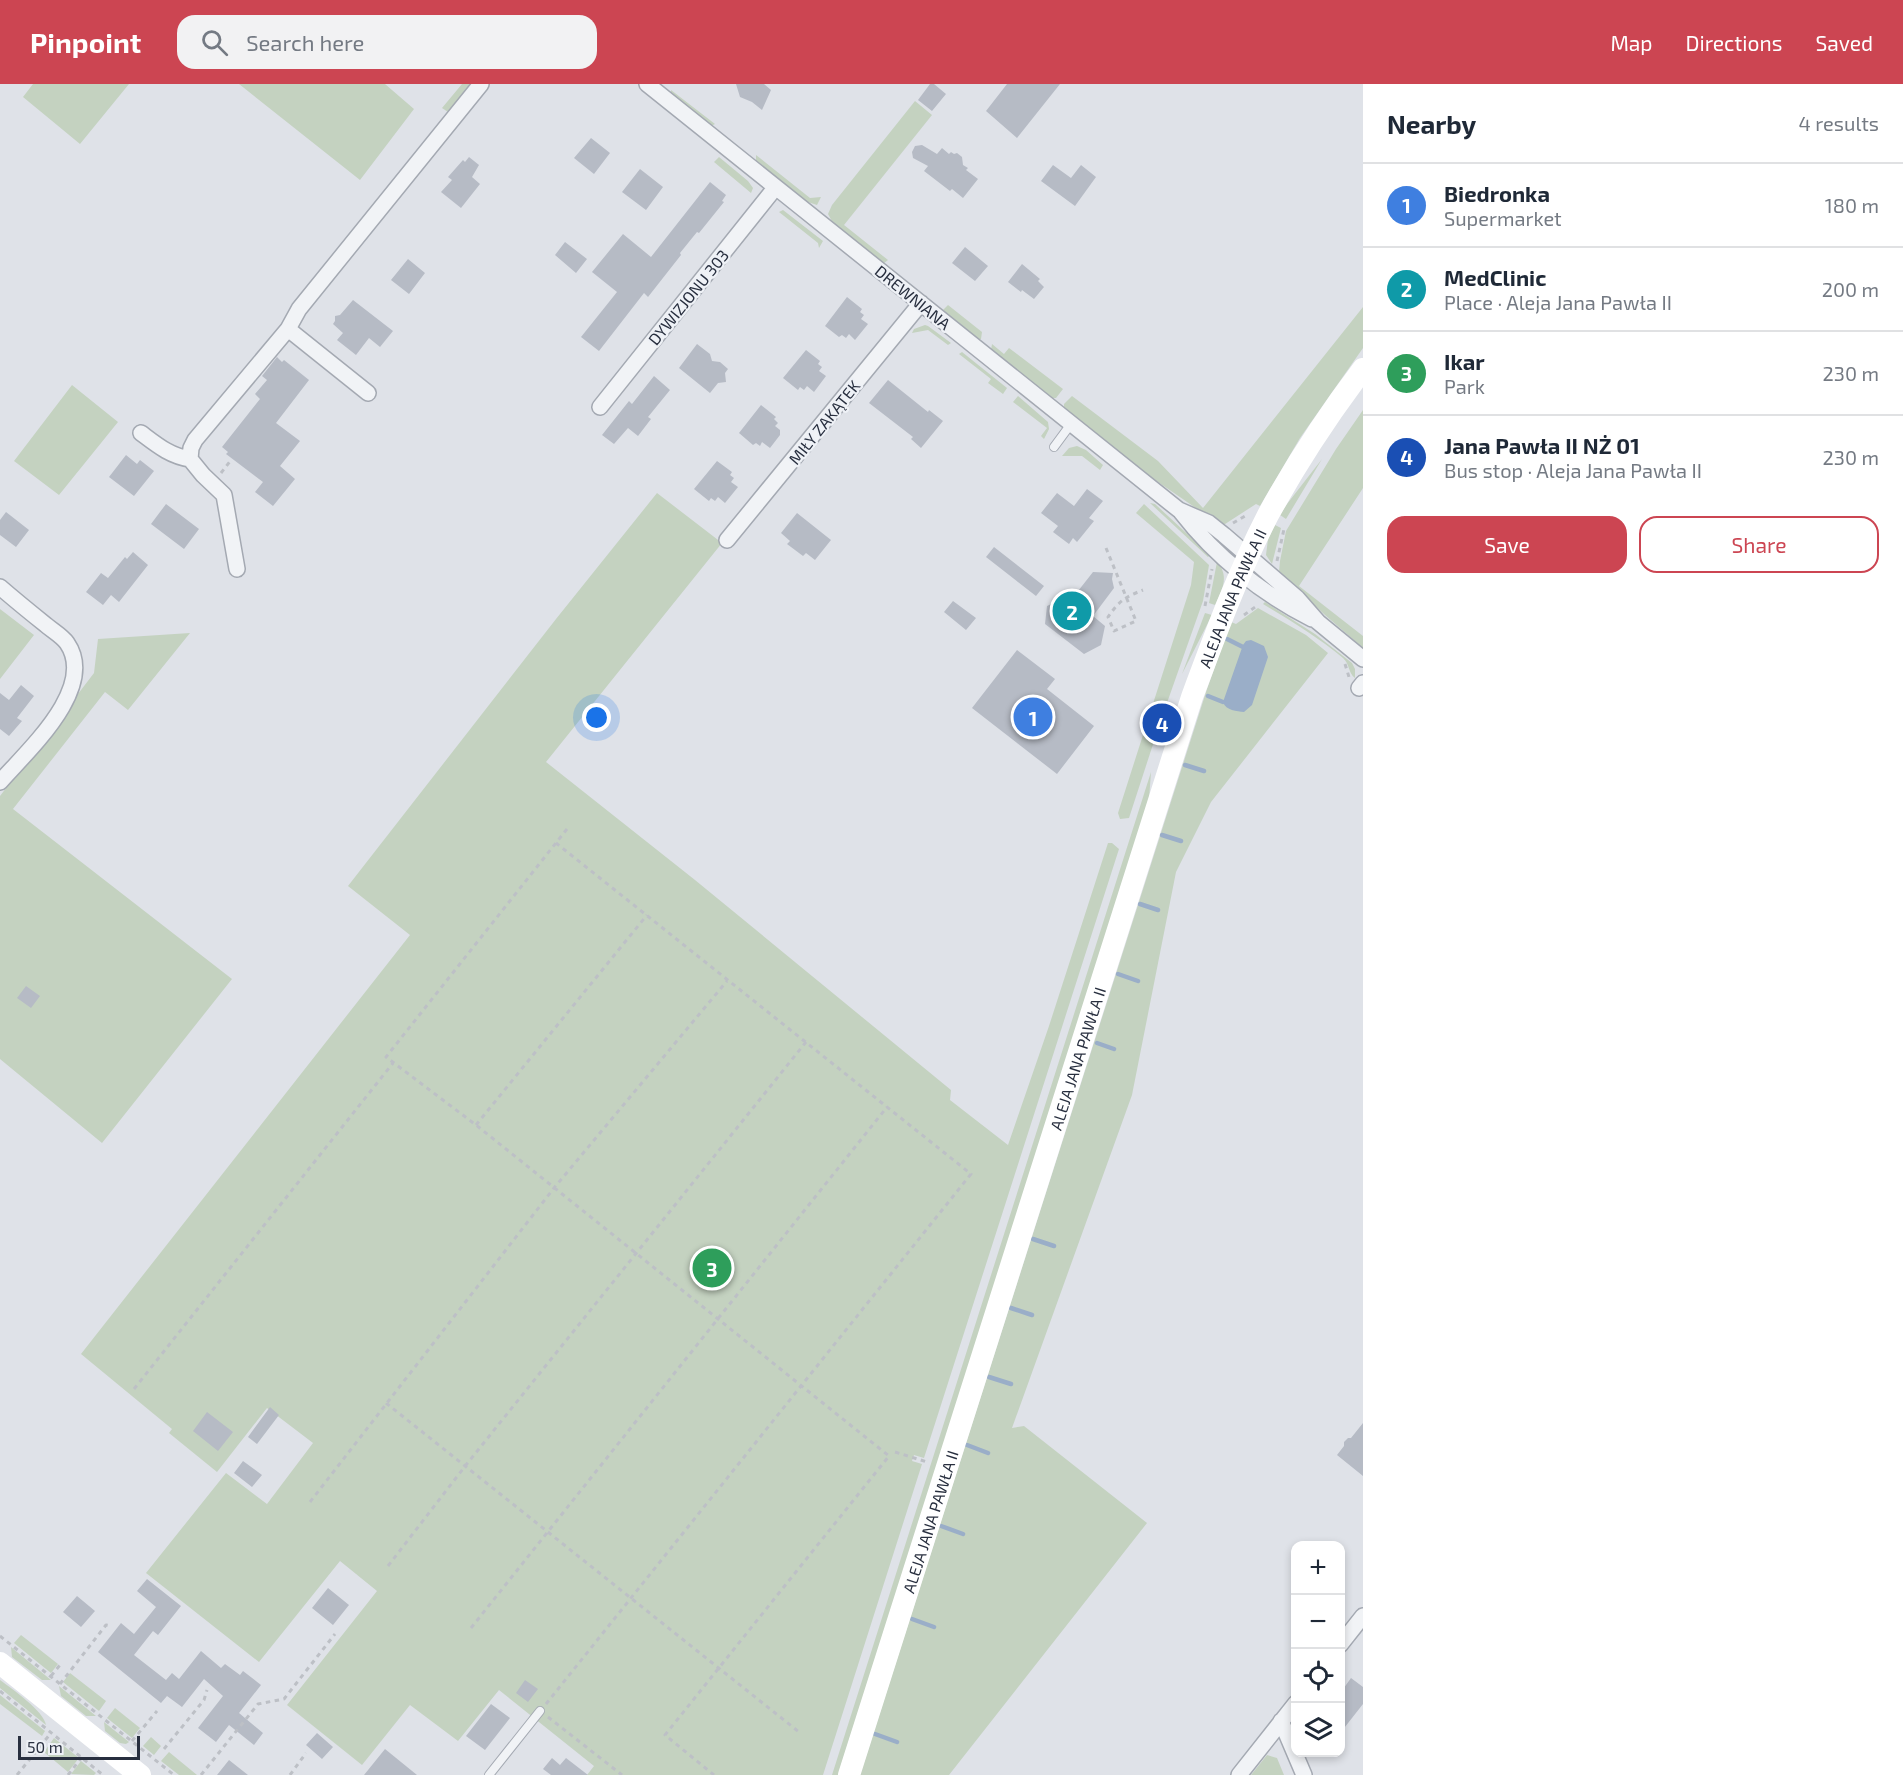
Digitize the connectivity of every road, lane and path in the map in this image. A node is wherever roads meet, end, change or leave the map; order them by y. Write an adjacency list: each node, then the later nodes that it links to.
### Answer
1 (480, 84): 5 (street)
2 (648, 84): 3 (street, DREWNIANA)
3 (776, 188): 4 (street, DREWNIANA); 8 (street, DYWIZJONU 303)
4 (921, 303): 9 (street, DREWNIANA); 13 (street, MIŁY ZAKĄTEK)
5 (288, 330): 7 (street); 12 (street)
6 (1363, 369): 15 (street, ALEJA JANA PAWŁA II)
7 (368, 393)
8 (600, 406)
9 (1071, 424): 11 (lane); 15 (street, DREWNIANA)
10 (141, 433): 12 (street)
11 (1054, 447)
12 (190, 459): 16 (street)
13 (727, 540)
14 (1106, 548): 19 (path)
15 (1245, 563): 20 (street, DREWNIANA); 78 (street, ALEJA JANA PAWŁA II)
16 (237, 569)
17 (0, 588): 23 (street)
18 (1143, 590): 19 (path)
19 (1126, 597): 19 (path)
20 (1363, 659)
21 (1344, 662): 22 (path)
22 (1361, 685)
23 (0, 782)
24 (567, 829): 25 (path)
25 (556, 843): 26 (path); 29 (path)
26 (647, 914): 27 (path); 31 (path)
27 (727, 981): 28 (path); 32 (path)
28 (806, 1042): 30 (path); 33 (path)
29 (393, 1063): 31 (path); 36 (path)
30 (887, 1107): 34 (path); 35 (path)
31 (476, 1125): 32 (path)
32 (555, 1188): 33 (path); 37 (path)
33 (638, 1254): 34 (path); 40 (path)
34 (717, 1319): 35 (path); 42 (path)
35 (801, 1385): 44 (path); 53 (path)
36 (134, 1389)
37 (386, 1403): 40 (path); 41 (path)
38 (895, 1452): 39 (path)
39 (927, 1462)
40 (466, 1465): 42 (path); 43 (path)
41 (310, 1502)
42 (548, 1531): 44 (path); 47 (path)
43 (388, 1566)
44 (632, 1598): 53 (path); 60 (path)
45 (1363, 1616): 50 (street)
46 (112, 1626): 55 (path)
47 (471, 1628)
48 (335, 1634): 73 (path)
49 (0, 1636): 54 (path)
50 (1345, 1640)
51 (0, 1663): 71 (street)
52 (60, 1665): 54 (path)
53 (719, 1669): 63 (path); 77 (path)
54 (51, 1676): 55 (path)
55 (60, 1684): 64 (path)
56 (207, 1690): 65 (path)
57 (0, 1691): 62 (path)
58 (1291, 1709): 61 (street)
59 (157, 1711): 64 (path)
60 (540, 1711): 75 (lane); 76 (path)
61 (1281, 1721): 79 (street); 80 (street)
62 (51, 1732): 67 (path); 68 (path)
63 (799, 1732)
64 (132, 1741): 72 (path)
65 (164, 1749)
66 (306, 1753): 74 (path)
67 (82, 1757): 69 (path); 70 (path)
68 (17, 1775)
69 (68, 1775)
70 (103, 1775)
71 (140, 1775)
72 (174, 1775)
73 (201, 1775)
74 (290, 1775)
75 (489, 1775)
76 (622, 1775)
77 (714, 1775)
78 (849, 1775)
79 (1239, 1775)
80 (1304, 1775)

